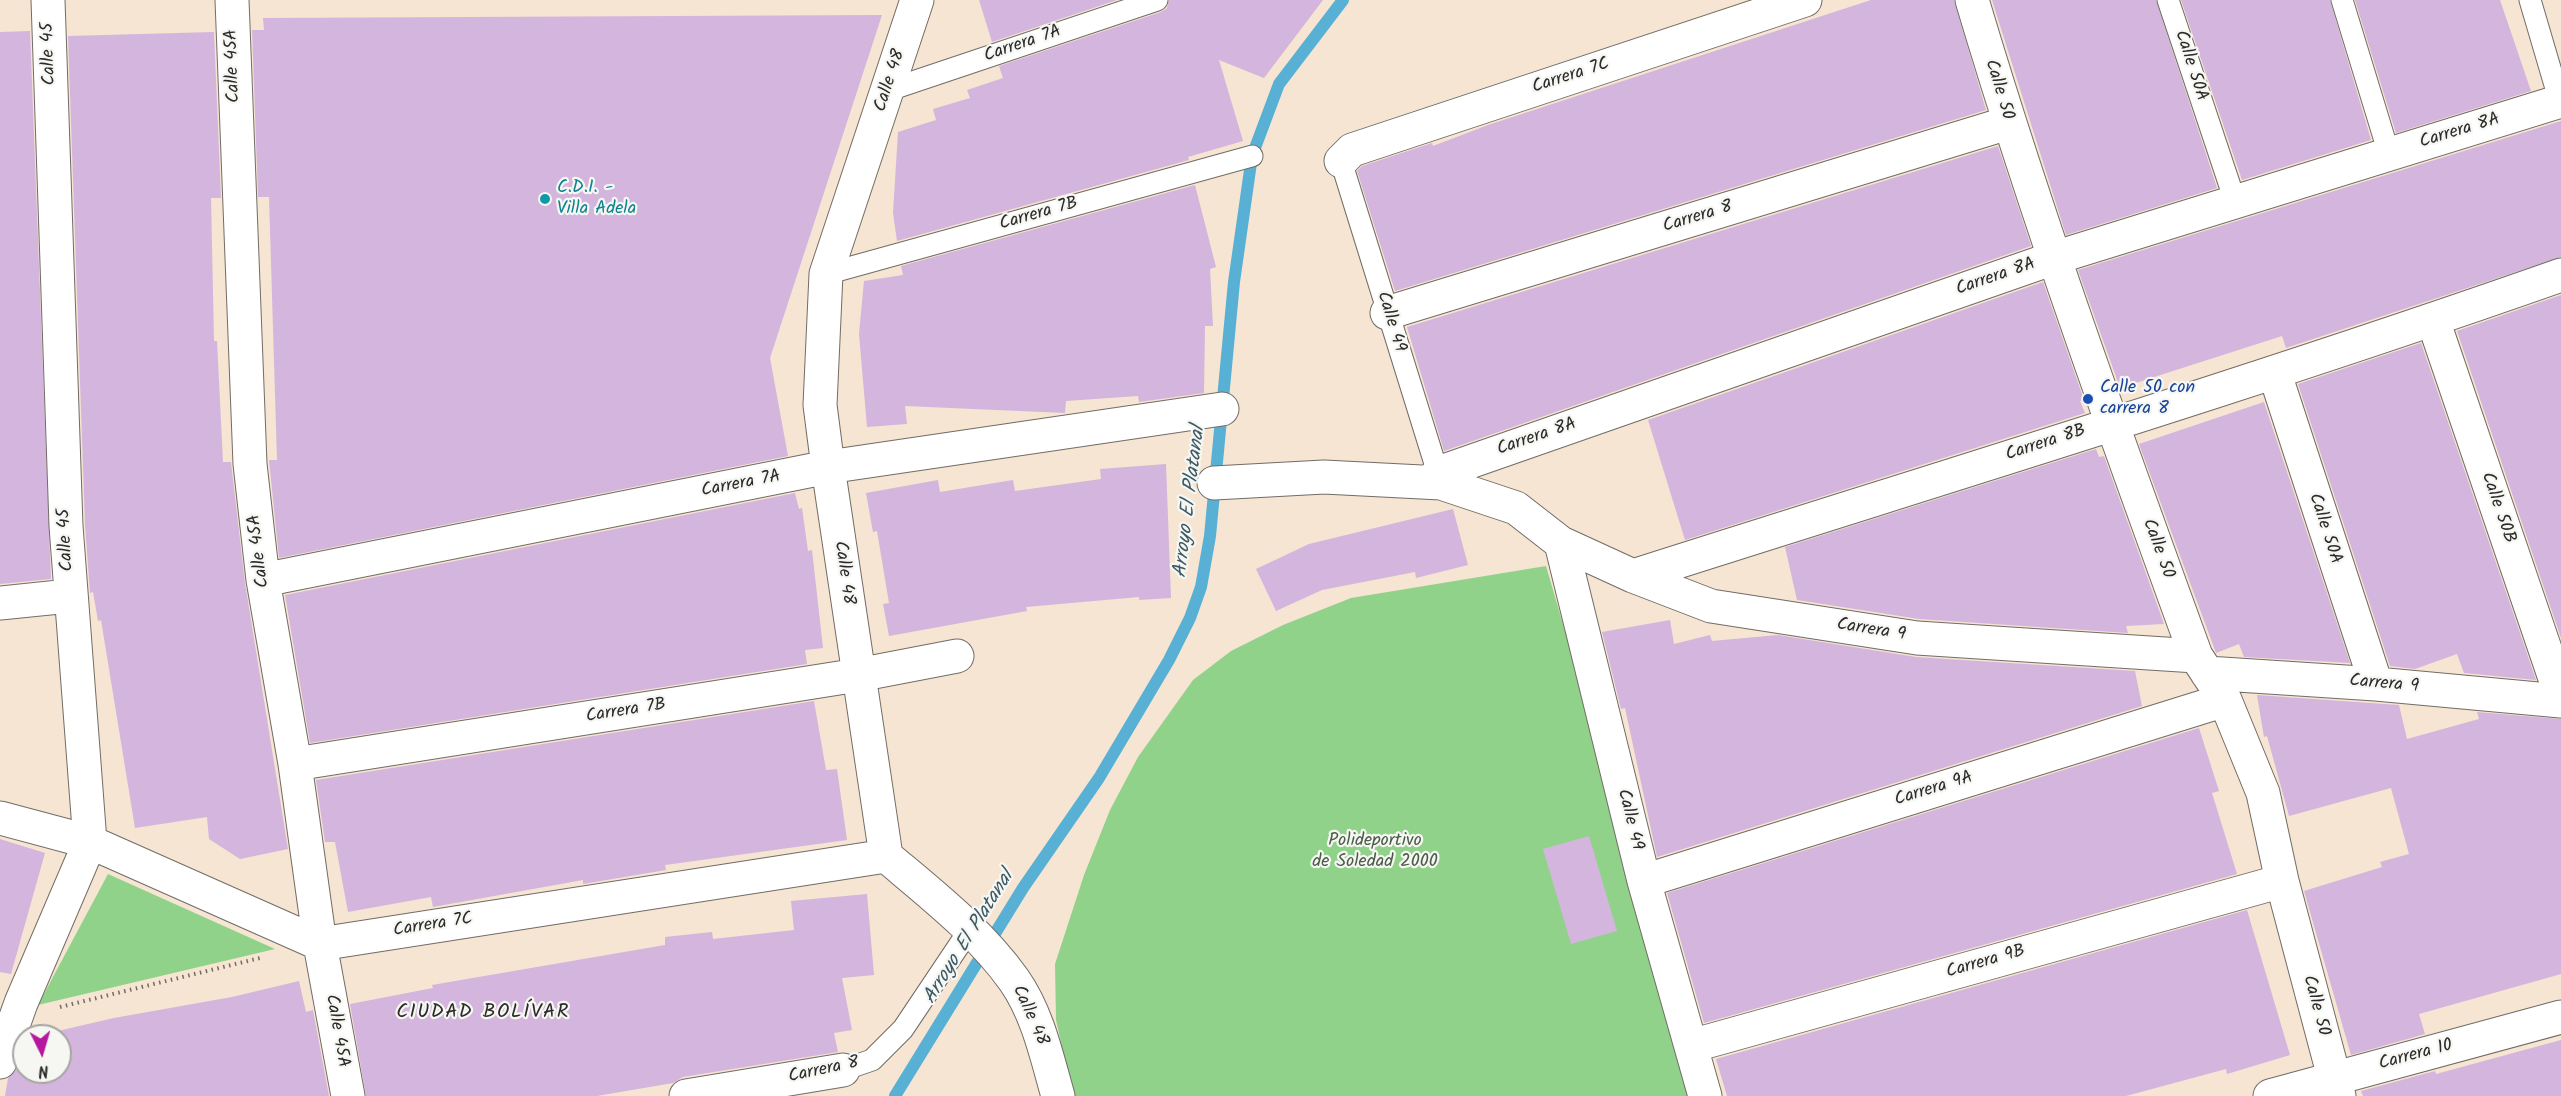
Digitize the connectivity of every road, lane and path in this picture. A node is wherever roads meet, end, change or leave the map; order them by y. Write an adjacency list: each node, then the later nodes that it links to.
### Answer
1 (48, 0): 31 (street, Calle 45)
2 (231, 0): 30 (street, Calle 45A)
3 (917, 0): 10 (street, Calle 48)
4 (1157, 0): 10 (lane, Carrera 7A)
5 (1805, 0): 15 (street, Carrera 7C)
6 (1972, 0): 12 (street, Calle 50)
7 (2168, 0): 16 (lane, Calle 50A)
8 (2342, 0): 13 (lane)
9 (2530, 0): 11 (lane)
10 (889, 90): 18 (street, Calle 48)
11 (2560, 102): 13 (street, Carrera 8A)
12 (2008, 123): 17 (street, Calle 50); 20 (street, Carrera 8)
13 (2389, 154): 16 (street, Carrera 8A)
14 (1252, 156): 18 (lane, Carrera 7B)
15 (1341, 161): 20 (lane, Calle 49)
16 (2235, 201): 17 (street, Carrera 8A)
17 (2054, 258): 24 (street, Calle 50); 26 (street, Carrera 8A)
18 (826, 274): 25 (street, Calle 48)
19 (2561, 275): 21 (street, Carrera 8B)
20 (1387, 313): 26 (lane, Calle 49)
21 (2433, 320): 22 (street, Carrera 8B); 37 (street, Calle 50B)
22 (2275, 374): 24 (street, Carrera 8B); 36 (street, Calle 50A)
23 (1222, 409): 25 (street, Carrera 7A)
24 (2111, 423): 29 (street, Carrera 8B); 34 (street, Calle 50)
25 (828, 467): 30 (street, Carrera 7A); 35 (street, Calle 48)
26 (1439, 478): 27 (street); 28 (street, Carrera 9)
27 (1214, 483)
28 (1561, 543): 29 (street, Carrera 9); 44 (street, Calle 49)
29 (1633, 576): 34 (street, Carrera 9)
30 (263, 580): 40 (street, Calle 45A)
31 (69, 596): 32 (street); 42 (street, Calle 45)
32 (0, 603)
33 (957, 656): 35 (street, Carrera 7B)
34 (2201, 665): 36 (street, Carrera 9); 38 (street, Calle 50)
35 (858, 675): 40 (street, Carrera 7B); 43 (street, Calle 48)
36 (2376, 684): 39 (street, Carrera 9)
37 (2561, 696)
38 (2225, 700): 44 (street, Carrera 9A); 45 (street, Calle 50)
39 (2561, 701)
40 (295, 764): 47 (street, Calle 45A)
41 (0, 818): 42 (street)
42 (90, 842): 47 (street); 50 (street, Calle 45)
43 (886, 856): 46 (street, Calle 48); 47 (street, Carrera 7C)
44 (1644, 880): 51 (street, Calle 49)
45 (2282, 881): 51 (street, Carrera 9B); 54 (street, Calle 50)
46 (970, 929): 53 (lane, Carrera 8); 57 (street, Calle 48)
47 (320, 944): 56 (street, Calle 45A)
48 (264, 957): 50 (path)
49 (2561, 1017): 54 (street, Carrera 10)
50 (16, 1018): 52 (street, Calle 45)
51 (1691, 1046): 58 (street, Calle 49)
52 (0, 1062)
53 (843, 1070): 55 (street, Carrera 8)
54 (2336, 1087): 59 (street, Carrera 10)
55 (703, 1095)
56 (348, 1096)
57 (1058, 1096)
58 (1705, 1096)
59 (2270, 1096)

